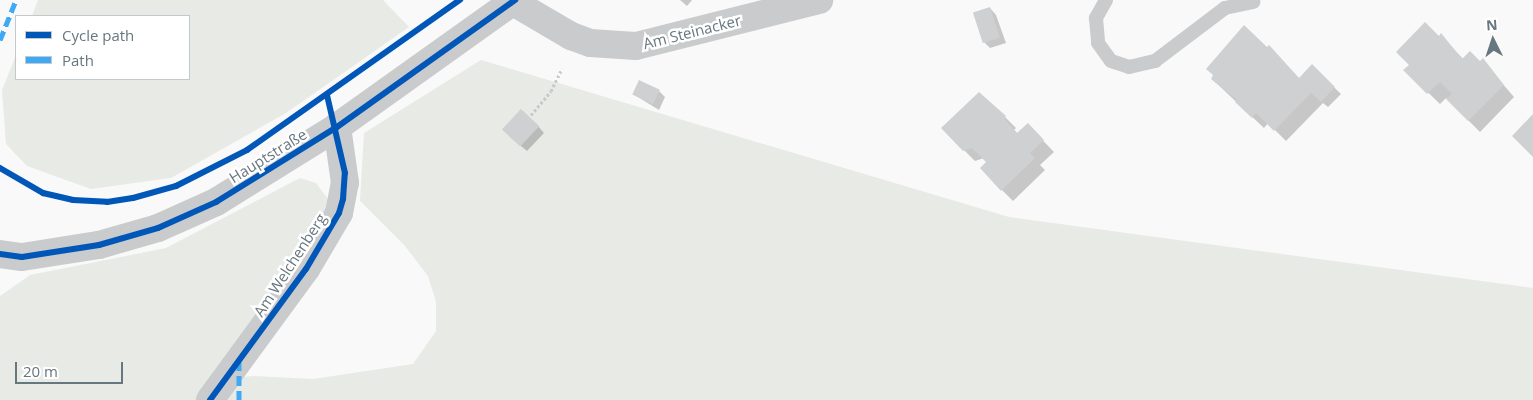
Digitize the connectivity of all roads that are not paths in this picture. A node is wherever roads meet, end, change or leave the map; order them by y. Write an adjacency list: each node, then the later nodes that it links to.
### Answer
1 (819, 0): 3 (street, Am Steinacker)
2 (1106, 0): 4 (lane)
3 (514, 1): 5 (street, Hauptstraße)
4 (1252, 2)
5 (337, 127): 6 (street, Hauptstraße); 7 (street, Am Welchenberg)
6 (7, 260)
7 (210, 400)

